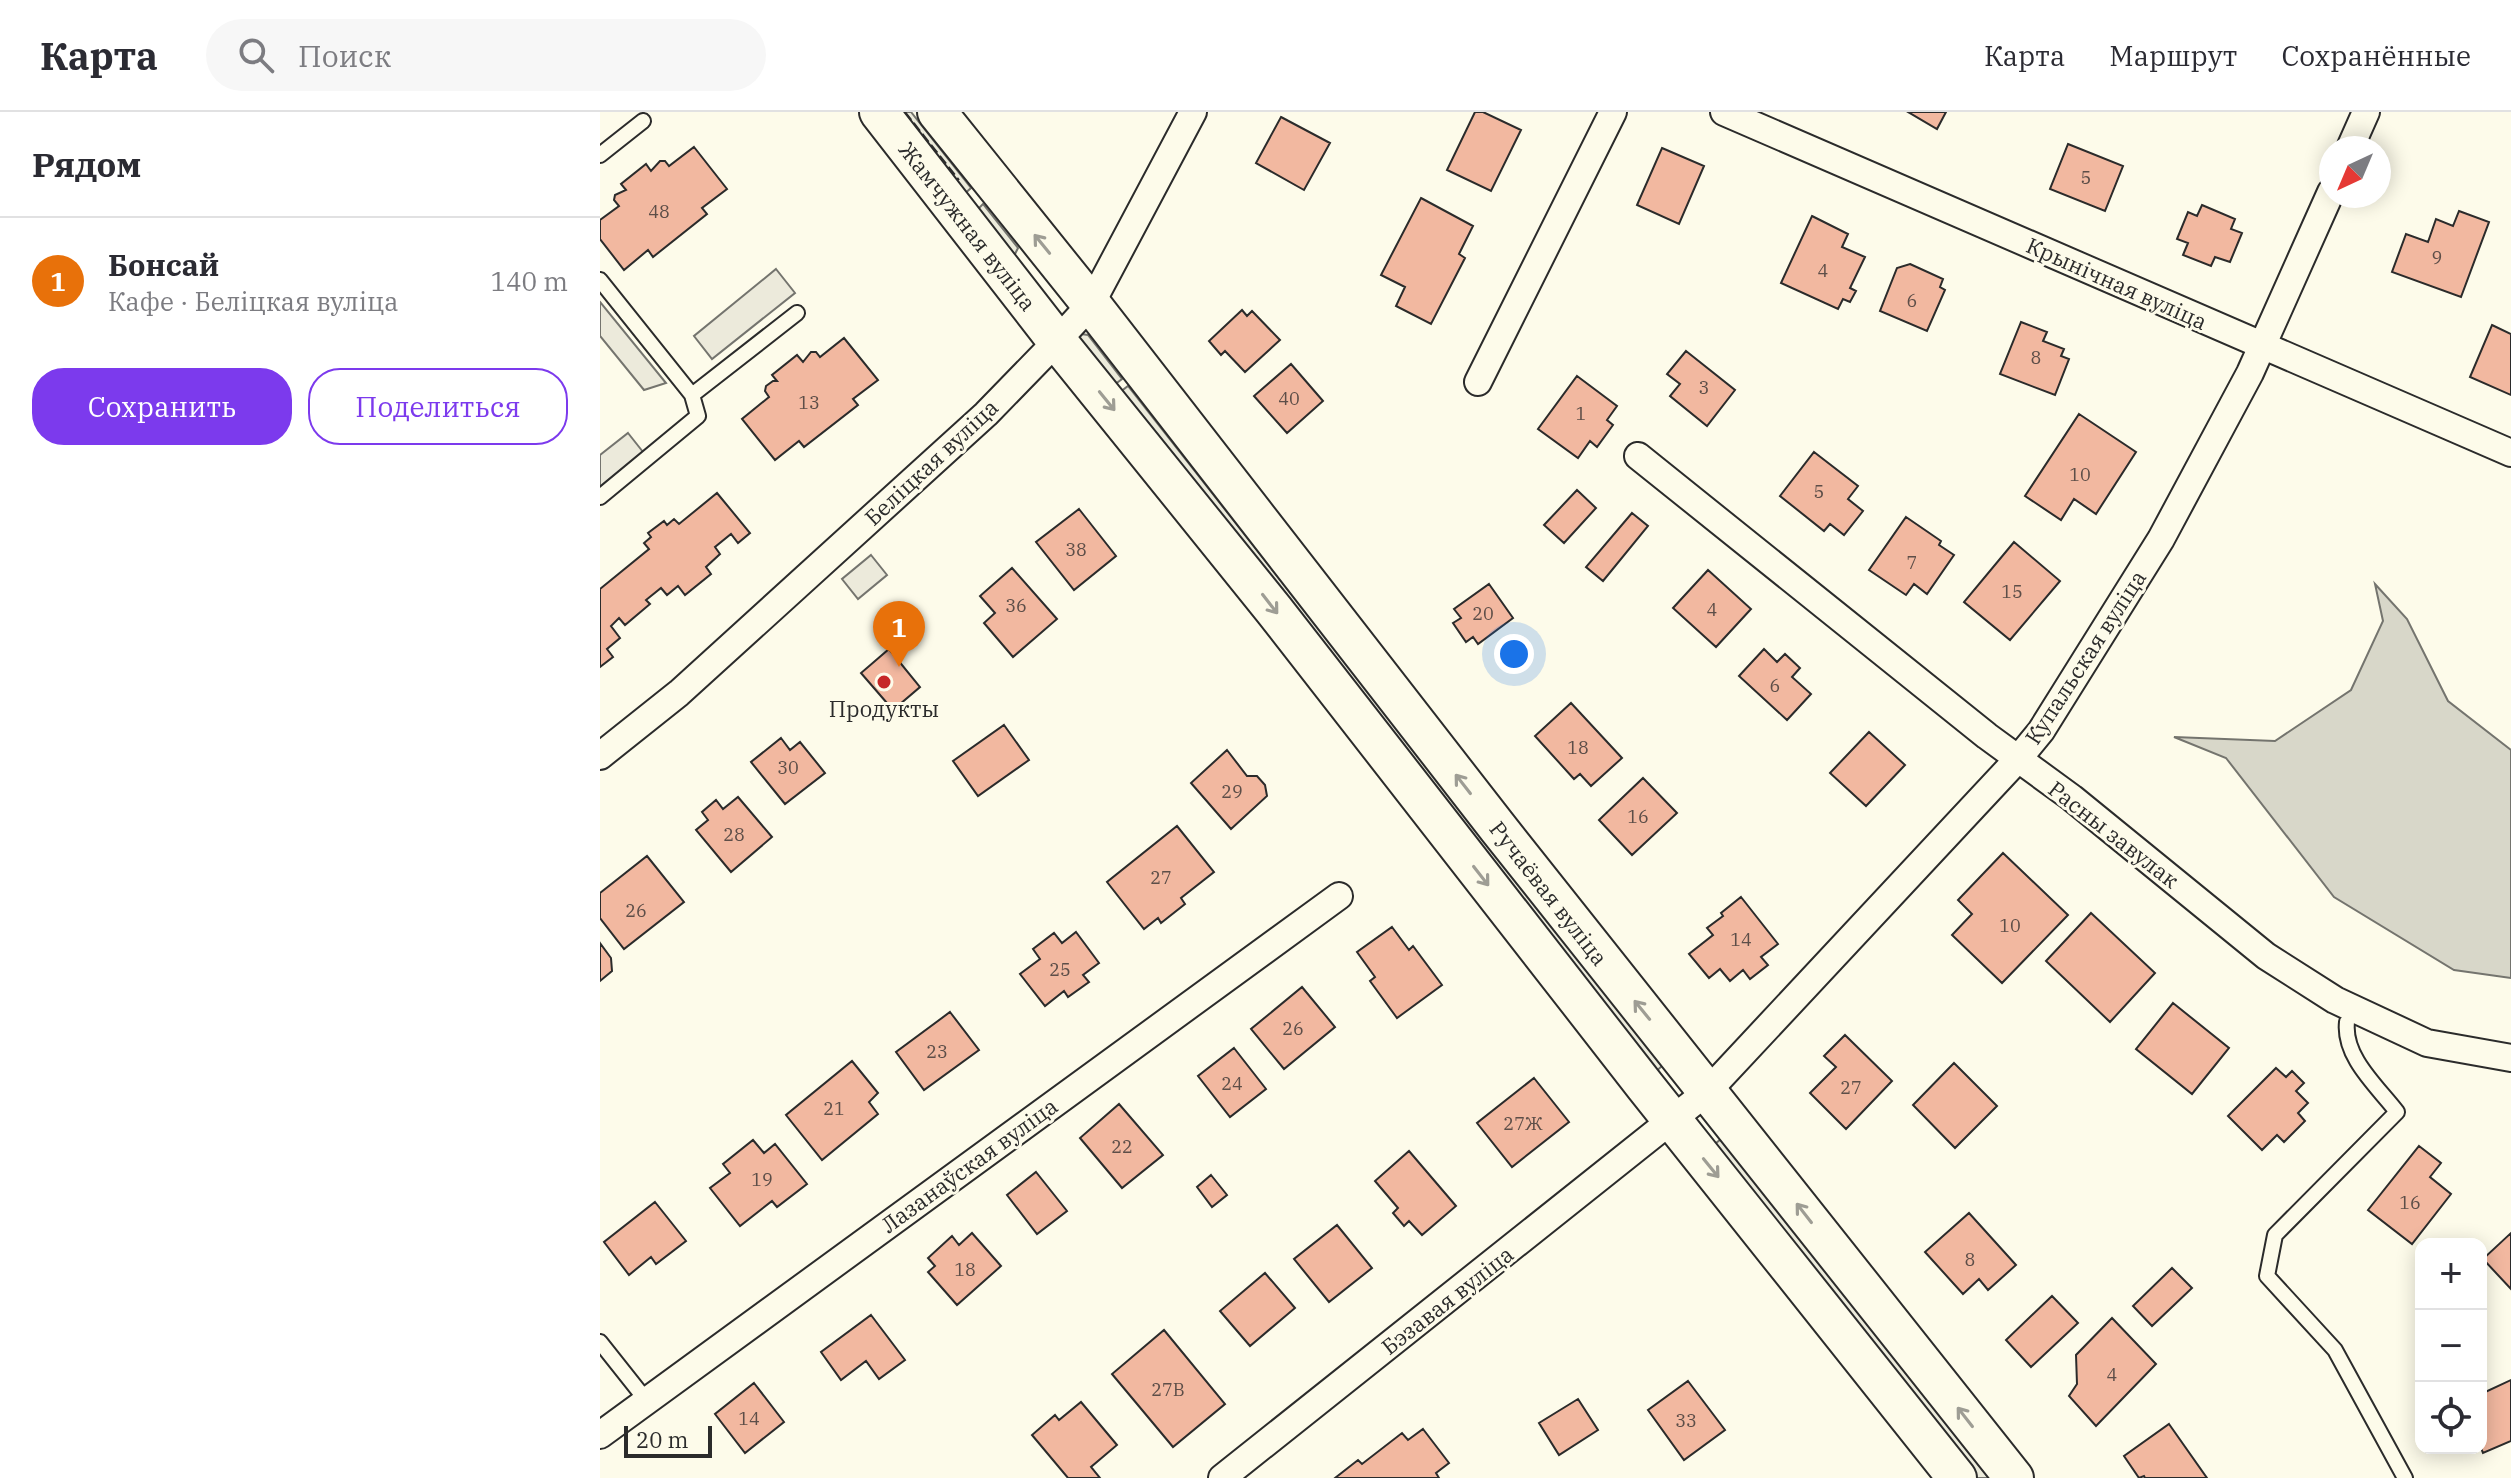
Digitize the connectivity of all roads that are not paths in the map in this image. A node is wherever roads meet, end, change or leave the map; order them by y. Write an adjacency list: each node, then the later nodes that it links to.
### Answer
1 (864, 112): 8 (lane)
2 (937, 112): 13 (main road, Жамчужная вуліца, one-way to 2)
3 (1193, 112): 13 (street, Беліцкая вуліца)
4 (1613, 112): 17 (street)
5 (1724, 112): 16 (street, Крынічная вуліца)
6 (2366, 112): 9 (street)
7 (643, 121): 10 (lane)
8 (890, 126): 15 (main road, Жамчужная вуліца)
9 (2355, 136)
10 (600, 155)
11 (2324, 208): 16 (street, Купальская вуліца)
12 (600, 280): 18 (lane)
13 (1091, 304): 15 (street, Беліцкая вуліца); 27 (main road, Ручаёвая вуліца, one-way to 13)
14 (797, 313): 18 (lane)
15 (1057, 341): 22 (street, Беліцкая вуліца); 28 (main road, Ручаёвая вуліца, one-way to 28)
16 (2263, 344): 19 (street, Крынічная вуліца); 23 (street, Купальская вуліца)
17 (1478, 382)
18 (692, 395): 21 (lane)
19 (2511, 453)
20 (1638, 456): 23 (street, Расны завулак)
21 (600, 497)
22 (600, 756)
23 (2018, 759): 26 (street, Расны завулак); 27 (street, Купальская вуліца)
24 (1339, 896): 30 (street, Лазанаўская вуліца)
25 (2347, 1022): 35 (lane)
26 (2511, 1058)
27 (1708, 1091): 28 (street, Купальская вуліца); 34 (main road, Ручаёвая вуліца, one-way to 27)
28 (1673, 1121): 32 (street, Бэзавая вуліца); 33 (main road, Ручаёвая вуліца, one-way to 33)
29 (600, 1342): 30 (lane)
30 (646, 1400): 31 (street, Лазанаўская вуліца)
31 (600, 1435)
32 (1222, 1478)
33 (1957, 1478)
34 (2014, 1478)
35 (2405, 1478)

